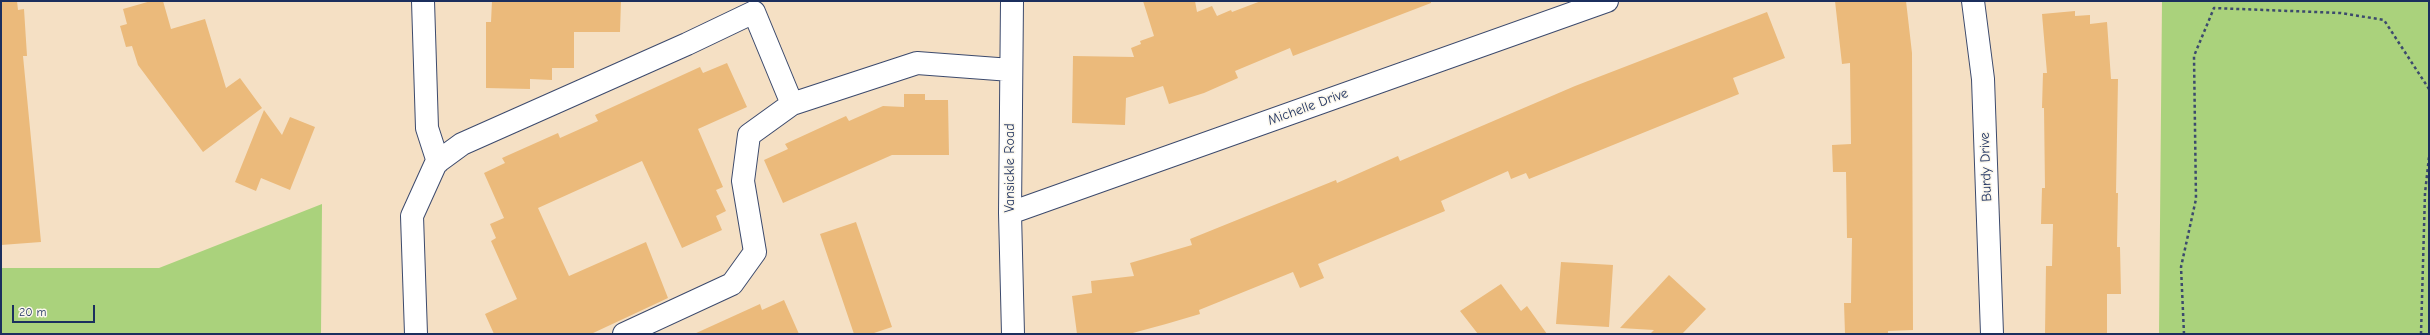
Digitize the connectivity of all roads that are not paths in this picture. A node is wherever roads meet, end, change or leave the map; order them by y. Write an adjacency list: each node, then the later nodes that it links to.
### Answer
1 (423, 1): 7 (street)
2 (1012, 1): 5 (street, Vansickle Road)
3 (1607, 1): 8 (street, Michelle Drive)
4 (1973, 1): 12 (street, Burdy Drive)
5 (1011, 70): 6 (street); 8 (street, Vansickle Road)
6 (792, 104): 7 (street); 10 (street)
7 (438, 162): 9 (street)
8 (1010, 213): 11 (street, Vansickle Road)
9 (416, 334)
10 (624, 334)
11 (1012, 334)
12 (1992, 334)

